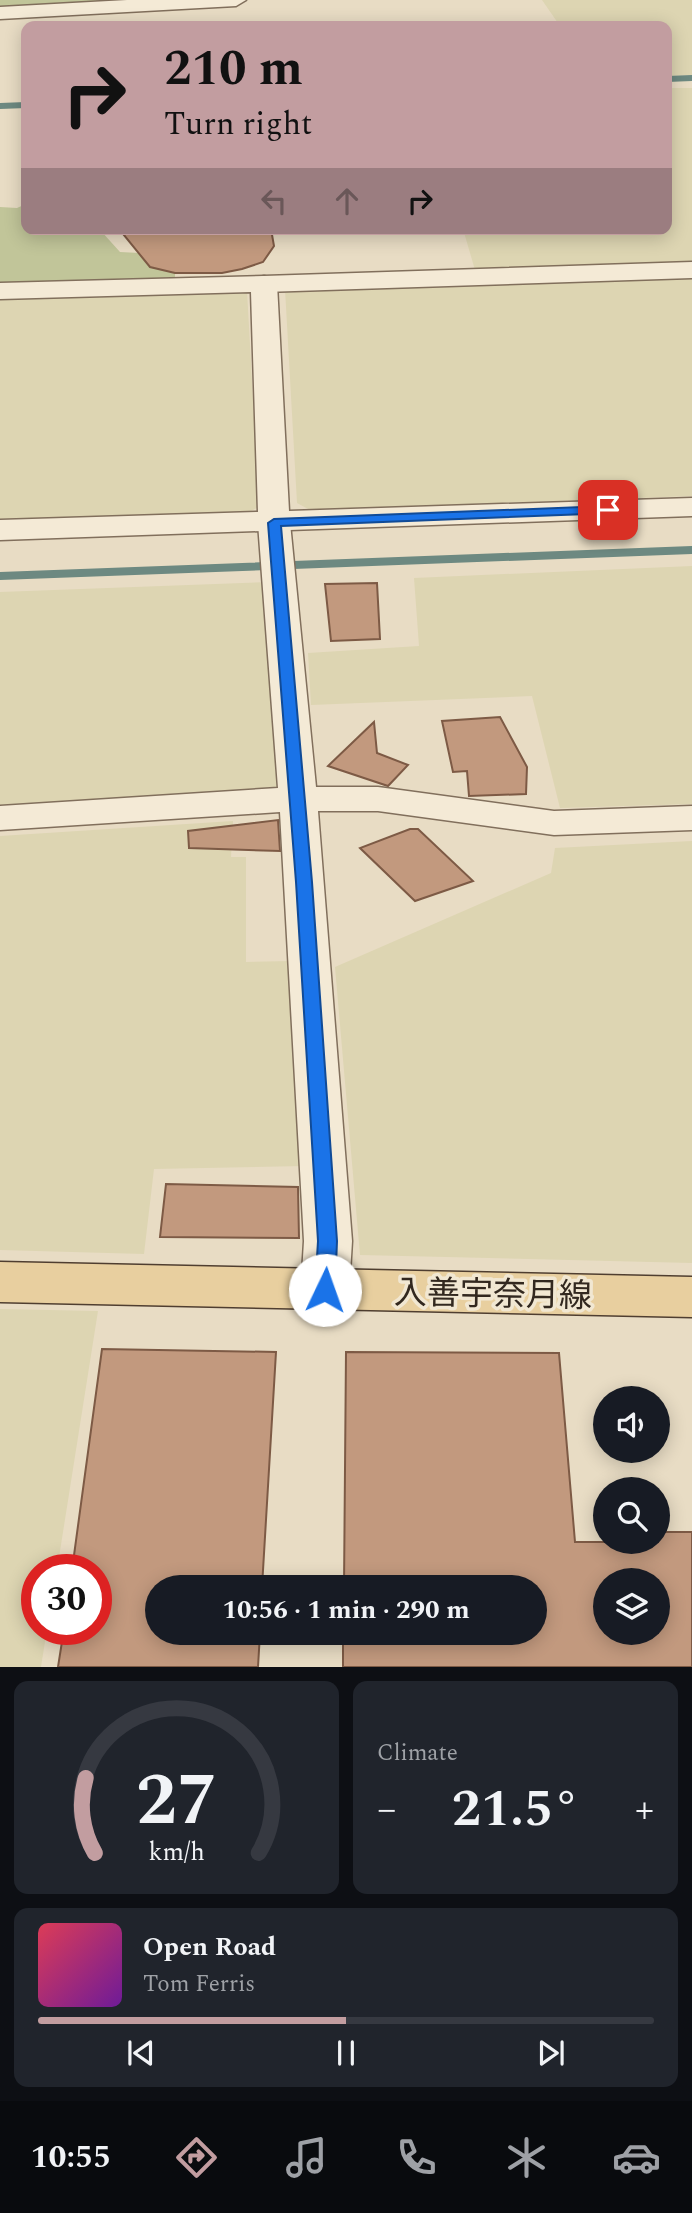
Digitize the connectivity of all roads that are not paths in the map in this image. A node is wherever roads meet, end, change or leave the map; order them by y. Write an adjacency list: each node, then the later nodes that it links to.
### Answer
1 (236, 0): 2 (street)
2 (0, 13)
3 (692, 270): 4 (street)
4 (264, 284): 5 (street); 7 (street)
5 (0, 291)
6 (692, 507): 7 (street)
7 (274, 523): 8 (street); 9 (street)
8 (0, 530)
9 (298, 799): 10 (street); 11 (street); 13 (street)
10 (0, 818)
11 (692, 818)
12 (0, 1282): 13 (main road, 入善宇奈月線)
13 (325, 1290): 14 (main road, 入善宇奈月線)
14 (692, 1297)

